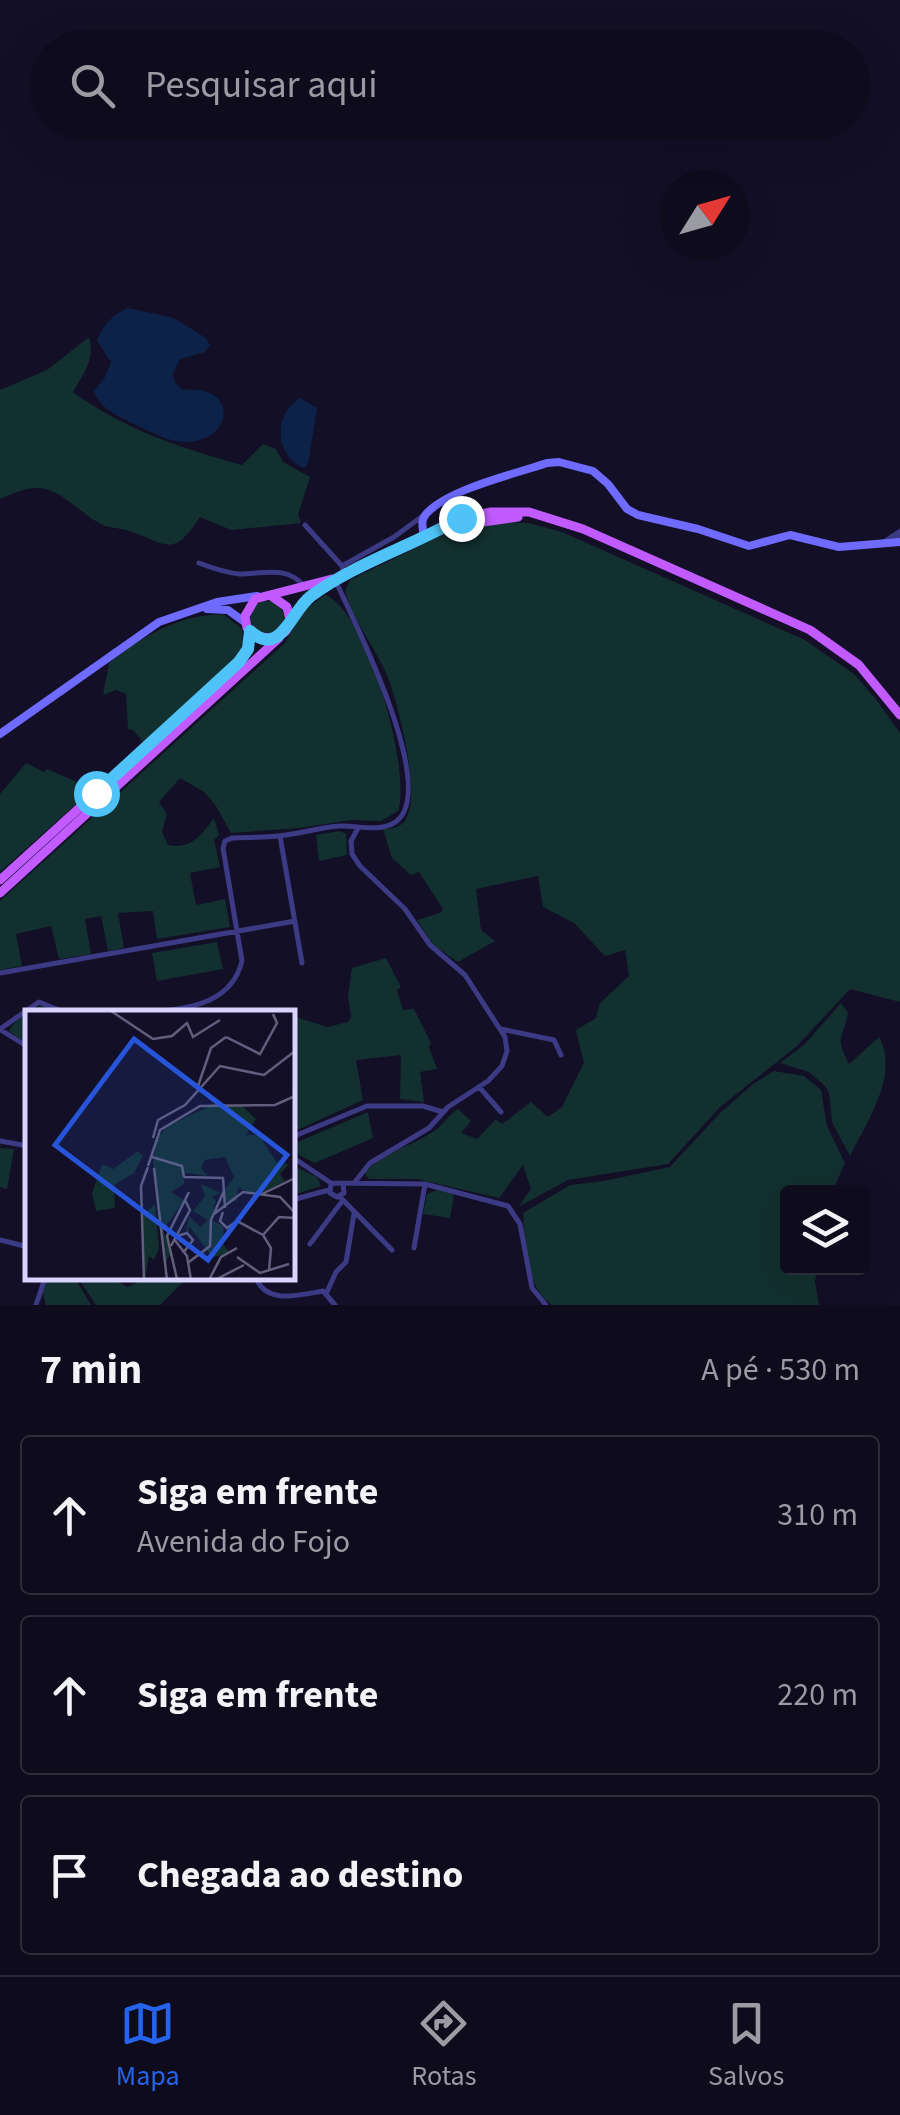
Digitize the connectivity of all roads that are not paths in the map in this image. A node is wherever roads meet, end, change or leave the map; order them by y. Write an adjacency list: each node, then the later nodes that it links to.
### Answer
1 (442, 503): 2 (main road); 4 (main road); 8 (main road)
2 (427, 514): 6 (main road); 10 (street)
3 (305, 525): 10 (street)
4 (438, 531): 6 (main road); 17 (main road); 18 (main road)
5 (900, 533): 8 (street)
6 (424, 538): 10 (main road)
7 (900, 542): 8 (main road)
8 (885, 543)
9 (200, 563): 11 (street)
10 (340, 573): 11 (main road); 14 (main road); 20 (street)
11 (304, 586): 12 (main road)
12 (266, 595): 13 (main road); 14 (main road); 15 (main road)
13 (198, 609): 15 (main road); 19 (main road)
14 (290, 620): 16 (main road)
15 (248, 627): 16 (main road); 22 (main road)
16 (282, 636): 23 (main road)
17 (900, 714)
18 (900, 724)
19 (0, 734)
20 (357, 830): 21 (street); 32 (street)
21 (280, 836): 24 (street); 25 (street)
22 (0, 880)
23 (0, 893)
24 (295, 922): 25 (street); 26 (street)
25 (237, 932): 27 (street); 28 (street)
26 (302, 963)
27 (0, 973)
28 (202, 1009)
29 (29, 1010): 30 (street)
30 (59, 1010)
31 (25, 1012): 33 (street)
32 (501, 1029): 35 (street); 36 (street)
33 (0, 1030): 34 (street)
34 (25, 1046)
35 (561, 1055)
36 (480, 1088): 37 (street); 38 (street)
37 (443, 1112): 39 (street); 44 (street)
38 (501, 1112)
39 (295, 1136)
40 (0, 1142): 41 (street)
41 (25, 1146)
42 (295, 1159): 46 (street)
43 (344, 1183): 44 (street); 46 (street); 48 (street)
44 (354, 1183): 45 (street)
45 (425, 1184): 53 (street); 60 (street)
46 (330, 1186): 47 (street); 48 (street)
47 (295, 1199)
48 (341, 1199): 49 (street); 51 (street)
49 (354, 1214): 54 (street); 57 (street)
50 (0, 1240): 52 (street)
51 (310, 1244)
52 (25, 1246)
53 (414, 1248)
54 (392, 1250)
55 (44, 1280): 58 (street)
56 (257, 1280): 57 (street)
57 (327, 1292): 59 (street)
58 (36, 1305)
59 (336, 1305)
60 (546, 1305)

